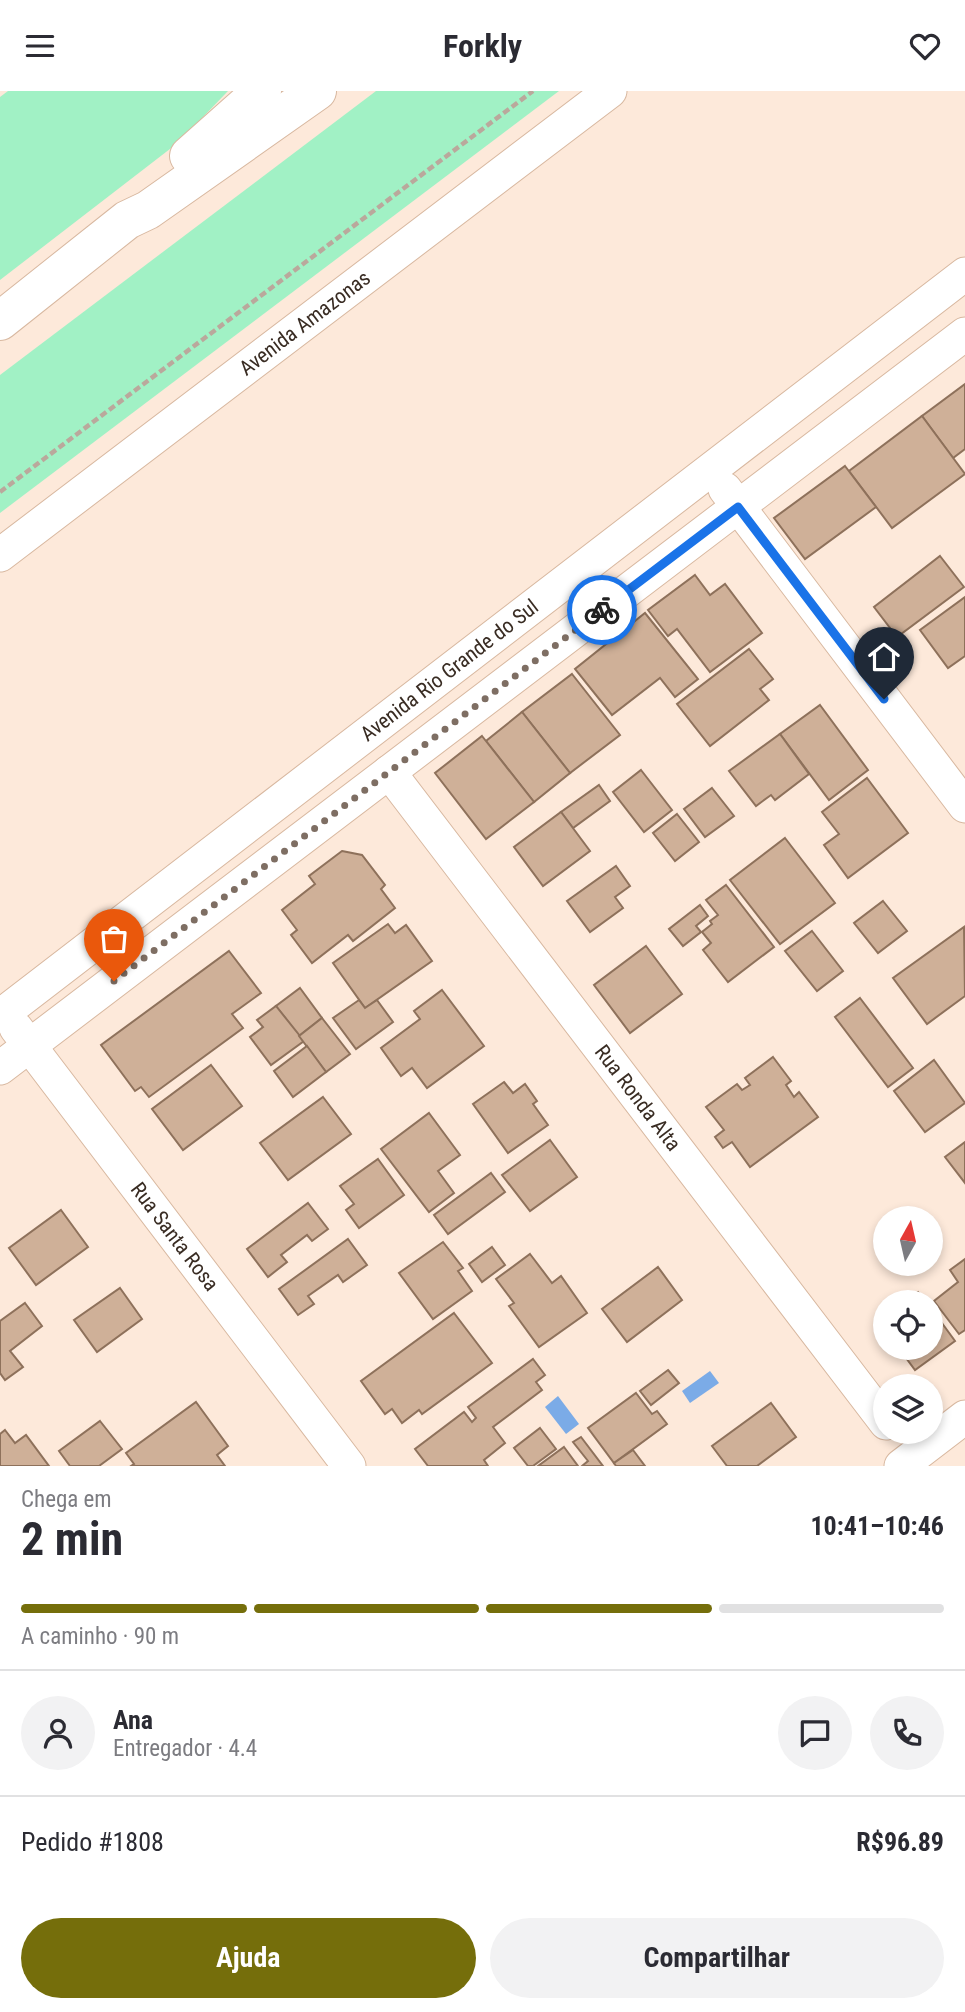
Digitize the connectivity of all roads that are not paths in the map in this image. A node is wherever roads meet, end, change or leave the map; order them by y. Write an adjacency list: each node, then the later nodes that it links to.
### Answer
1 (262, 91): 4 (highway)
2 (317, 91): 4 (highway)
3 (610, 91): 10 (street, Avenida Amazonas)
4 (127, 220): 6 (highway)
5 (965, 274): 8 (street, Avenida Rio Grande do Sul)
6 (0, 321)
7 (965, 334): 9 (street, Avenida Rio Grande do Sul)
8 (711, 469): 9 (street); 13 (street, Avenida Rio Grande do Sul)
9 (738, 507): 11 (street, Avenida Rio Grande do Sul); 12 (street)
10 (0, 555)
11 (389, 772): 14 (street, Avenida Rio Grande do Sul); 16 (street, Rua Ronda Alta)
12 (965, 806)
13 (2, 1011): 14 (street, Rua Santa Rosa)
14 (30, 1045): 15 (street, Avenida Rio Grande do Sul); 20 (street, Rua Santa Rosa)
15 (0, 1068)
16 (873, 1406)
17 (965, 1417): 19 (street)
18 (899, 1444): 19 (street)
19 (910, 1463)
20 (349, 1466)

